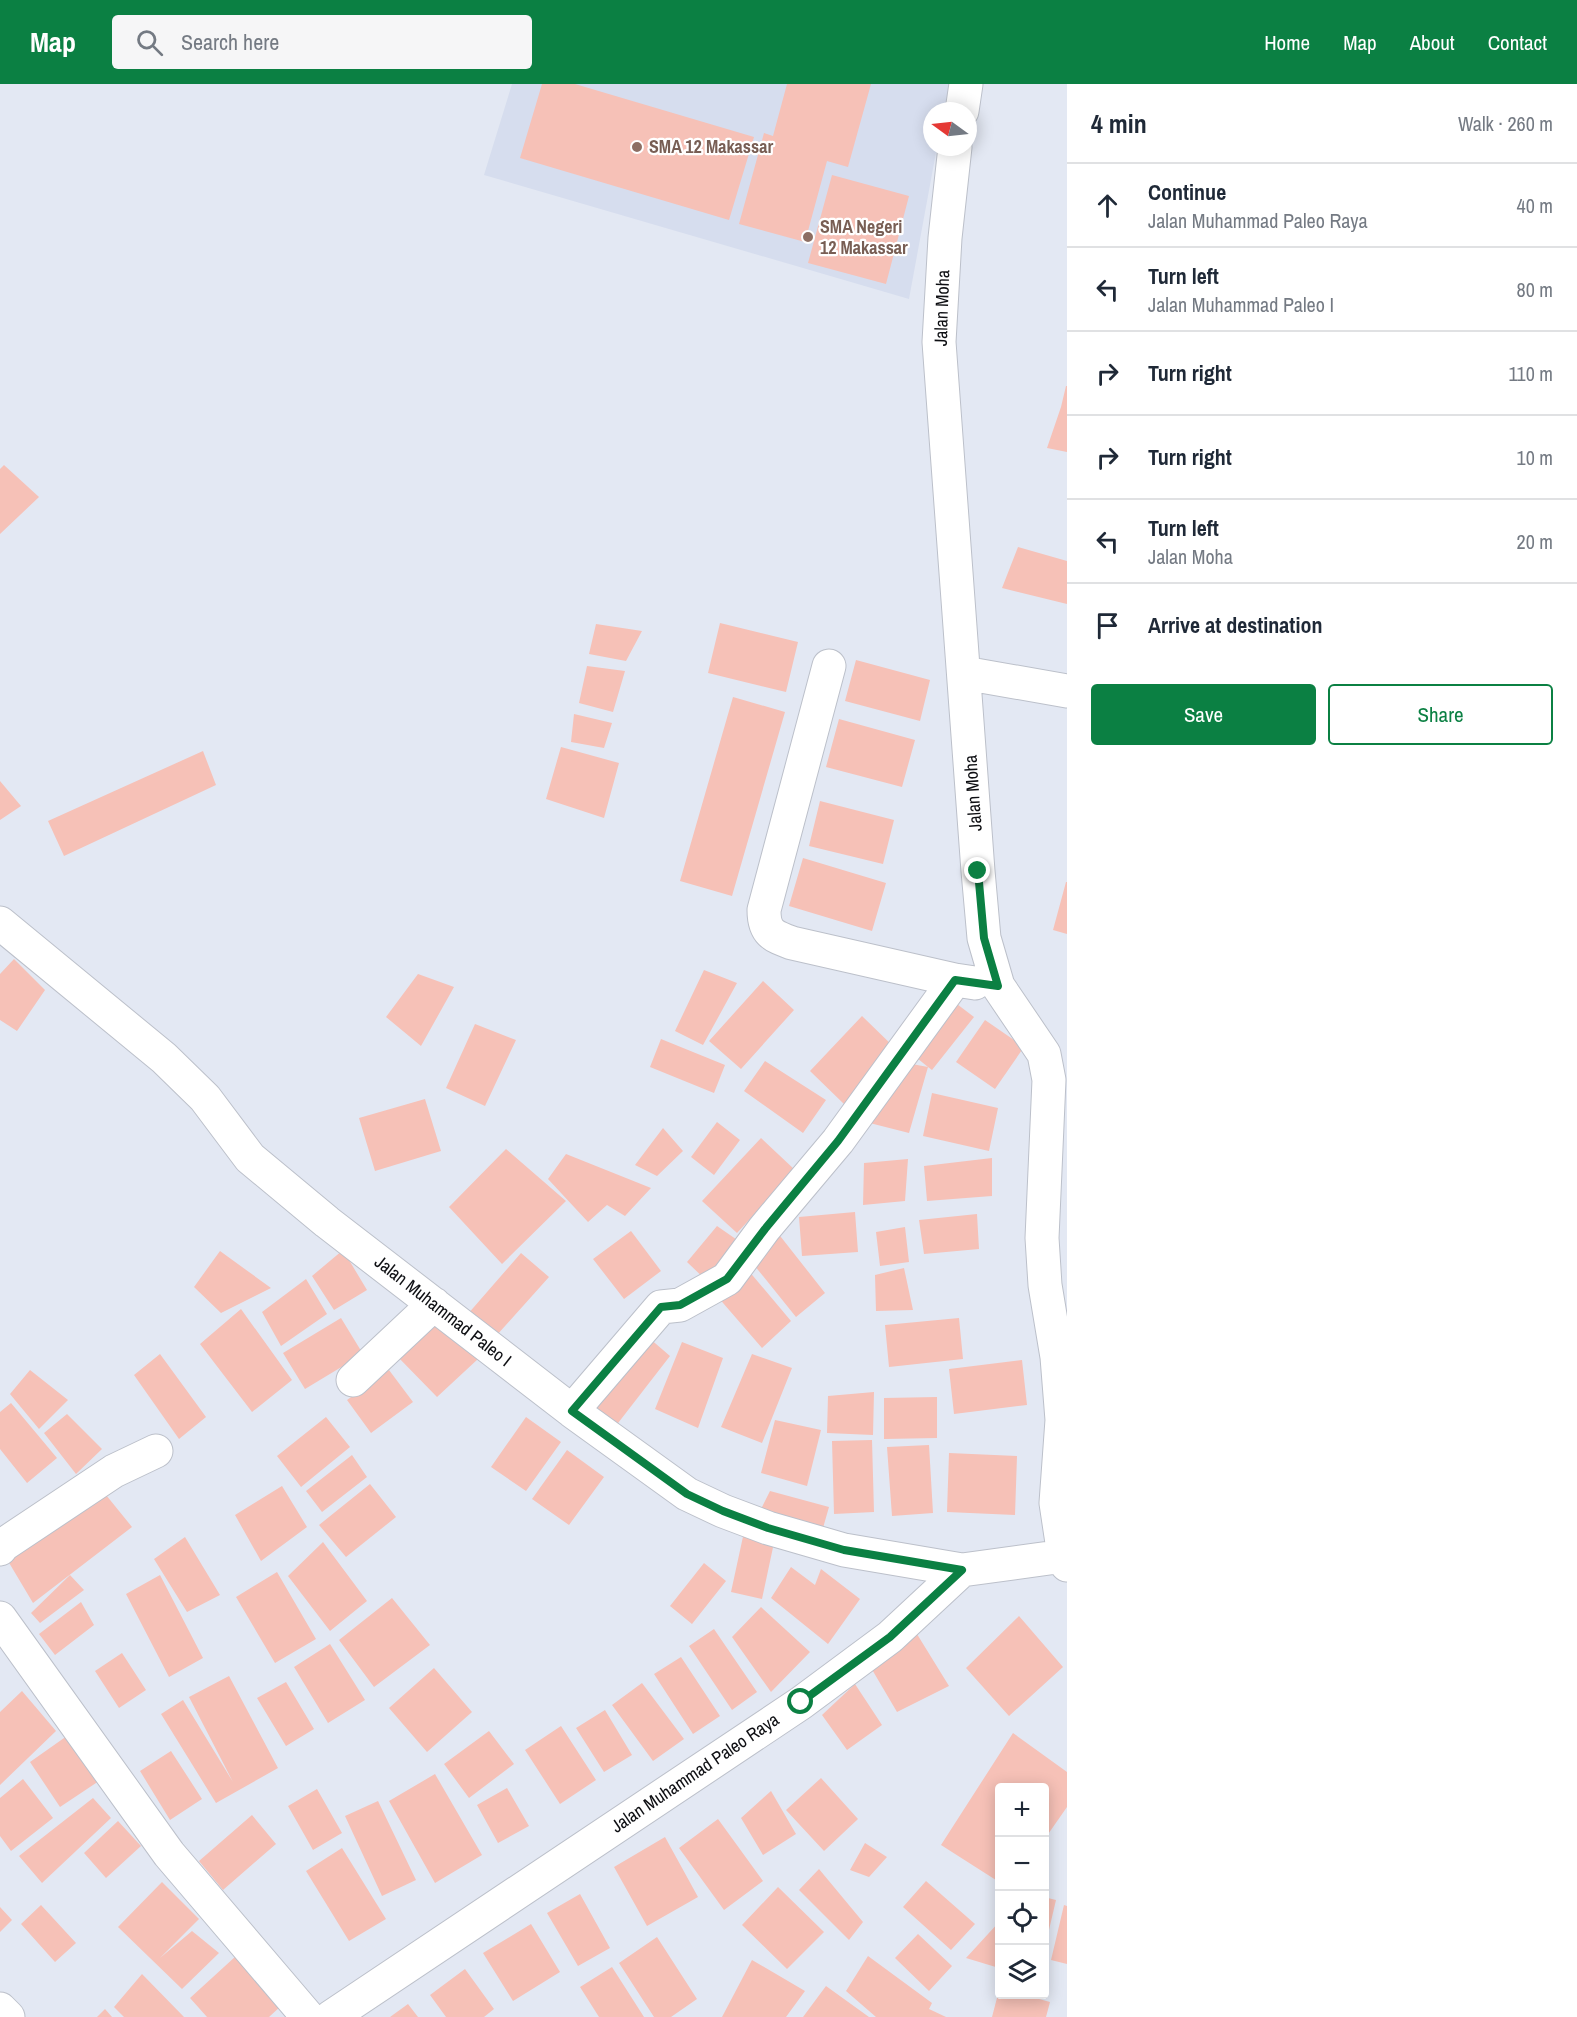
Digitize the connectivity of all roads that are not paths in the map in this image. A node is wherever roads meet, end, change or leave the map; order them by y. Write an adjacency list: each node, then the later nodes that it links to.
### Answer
1 (966, 84): 2 (street)
2 (963, 102)
3 (954, 156): 5 (street, Jalan Moha)
4 (829, 666): 8 (street)
5 (964, 673): 6 (street); 9 (street, Jalan Moha)
6 (1067, 691)
7 (0, 922): 11 (street, Jalan Muhammad Paleo I)
8 (955, 980): 9 (street); 13 (street)
9 (998, 986): 10 (street, Jalan Moha)
10 (1057, 1110): 16 (street, Jalan Moha)
11 (434, 1304): 12 (street); 13 (street, Jalan Muhammad Paleo I)
12 (353, 1380)
13 (572, 1411): 17 (street, Jalan Muhammad Paleo I)
14 (156, 1451): 15 (street)
15 (0, 1549)
16 (1066, 1561): 17 (street)
17 (962, 1570): 22 (street, Jalan Muhammad Paleo Raya)
18 (0, 1618): 21 (street)
19 (0, 2008): 20 (street)
20 (8, 2017)
21 (309, 2017)
22 (331, 2017)

